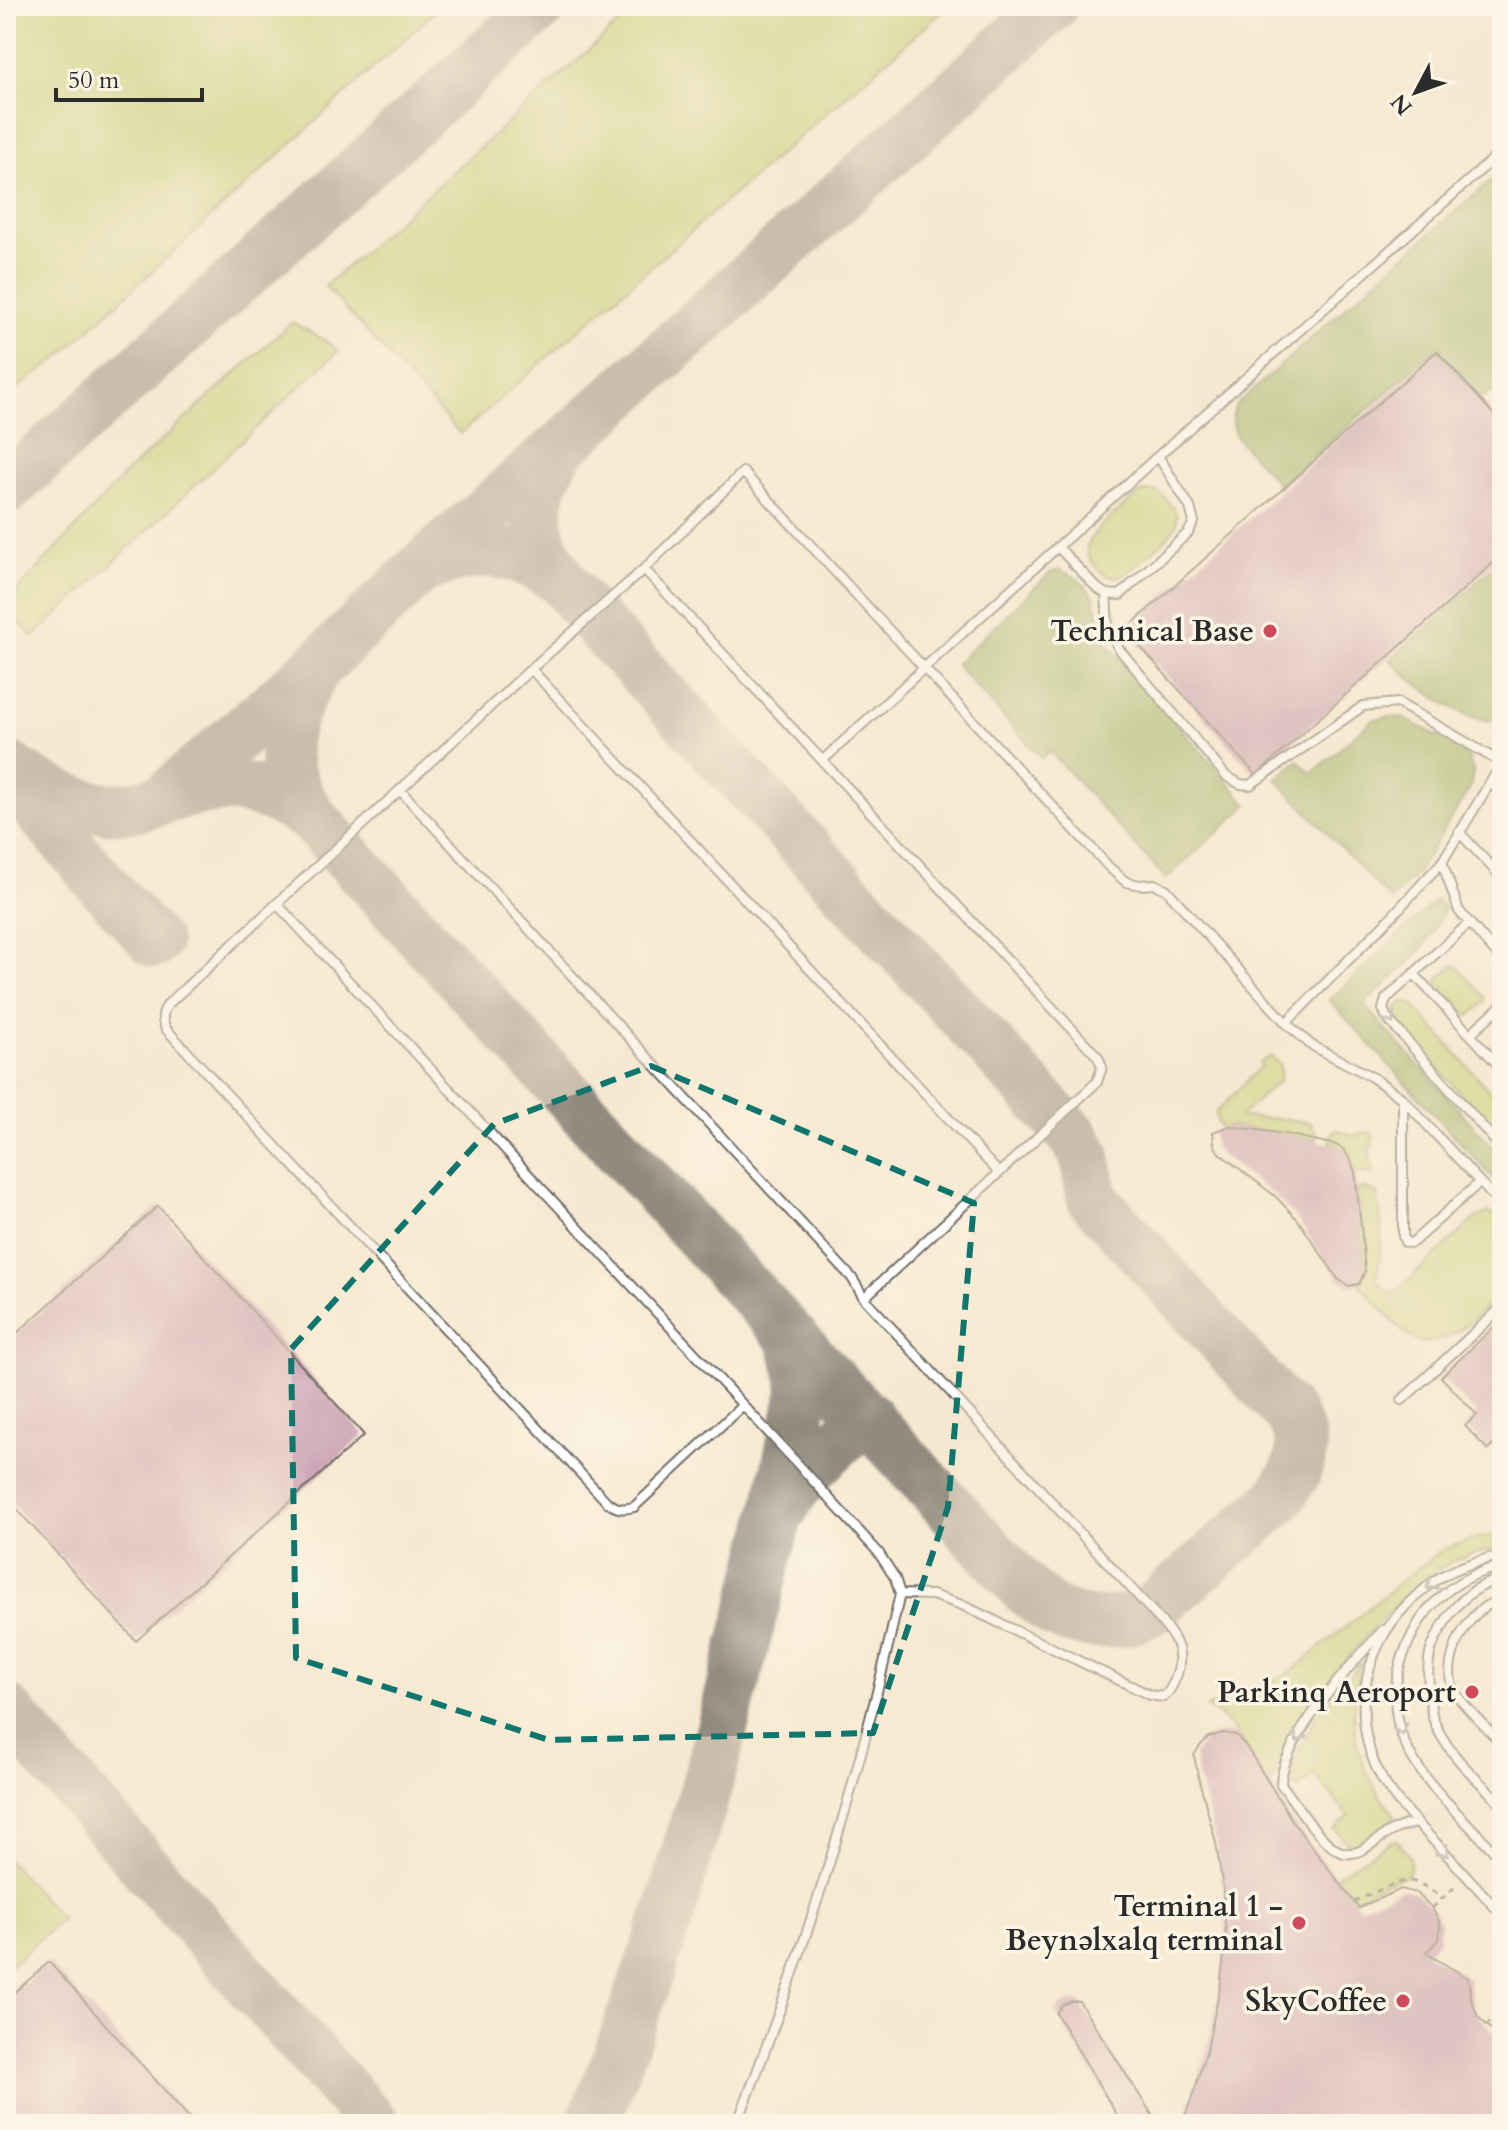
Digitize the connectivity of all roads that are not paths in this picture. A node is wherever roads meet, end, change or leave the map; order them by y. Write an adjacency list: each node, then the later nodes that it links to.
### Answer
1 (1502, 151): 2 (lane)
2 (1158, 456): 3 (lane); 5 (lane)
3 (1058, 547): 5 (lane); 6 (lane)
4 (644, 569): 6 (lane); 7 (lane); 8 (lane)
5 (1106, 594): 9 (lane)
6 (924, 668): 8 (lane); 21 (lane)
7 (531, 669): 11 (lane); 26 (lane)
8 (823, 760): 26 (lane)
9 (1502, 763): 10 (lane)
10 (1490, 782): 12 (lane); 13 (lane)
11 (400, 790): 16 (lane); 29 (lane)
12 (1502, 794)
13 (1459, 832): 14 (lane); 15 (lane)
14 (1442, 862): 17 (lane); 21 (lane)
15 (1502, 878)
16 (277, 904): 32 (lane); 32 (lane)
17 (1468, 924): 18 (lane); 19 (lane)
18 (1502, 960)
19 (1414, 974): 22 (lane); 25 (lane, one-way to 25)
20 (1502, 1005): 22 (lane)
21 (1286, 1023): 24 (lane)
22 (1470, 1034): 23 (lane)
23 (1502, 1069)
24 (1403, 1099): 27 (lane); 27 (lane)
25 (1502, 1149)
26 (999, 1173): 29 (lane)
27 (1480, 1182): 28 (lane)
28 (1502, 1206)
29 (864, 1298): 36 (lane)
30 (1502, 1307): 31 (lane)
31 (1402, 1400)
32 (743, 1405): 36 (lane)
33 (1502, 1555): 38 (lane, one-way to 38)
34 (1502, 1566): 42 (lane, one-way to 42)
35 (1502, 1579): 40 (lane)
36 (900, 1594): 44 (lane)
37 (1502, 1599): 39 (lane)
38 (1400, 1611): 41 (lane); 41 (lane, one-way to 41)
39 (1502, 1744)
40 (1502, 1805)
41 (1417, 1823): 43 (lane, one-way to 43)
42 (1502, 1860)
43 (1502, 1915)
44 (737, 2124)

